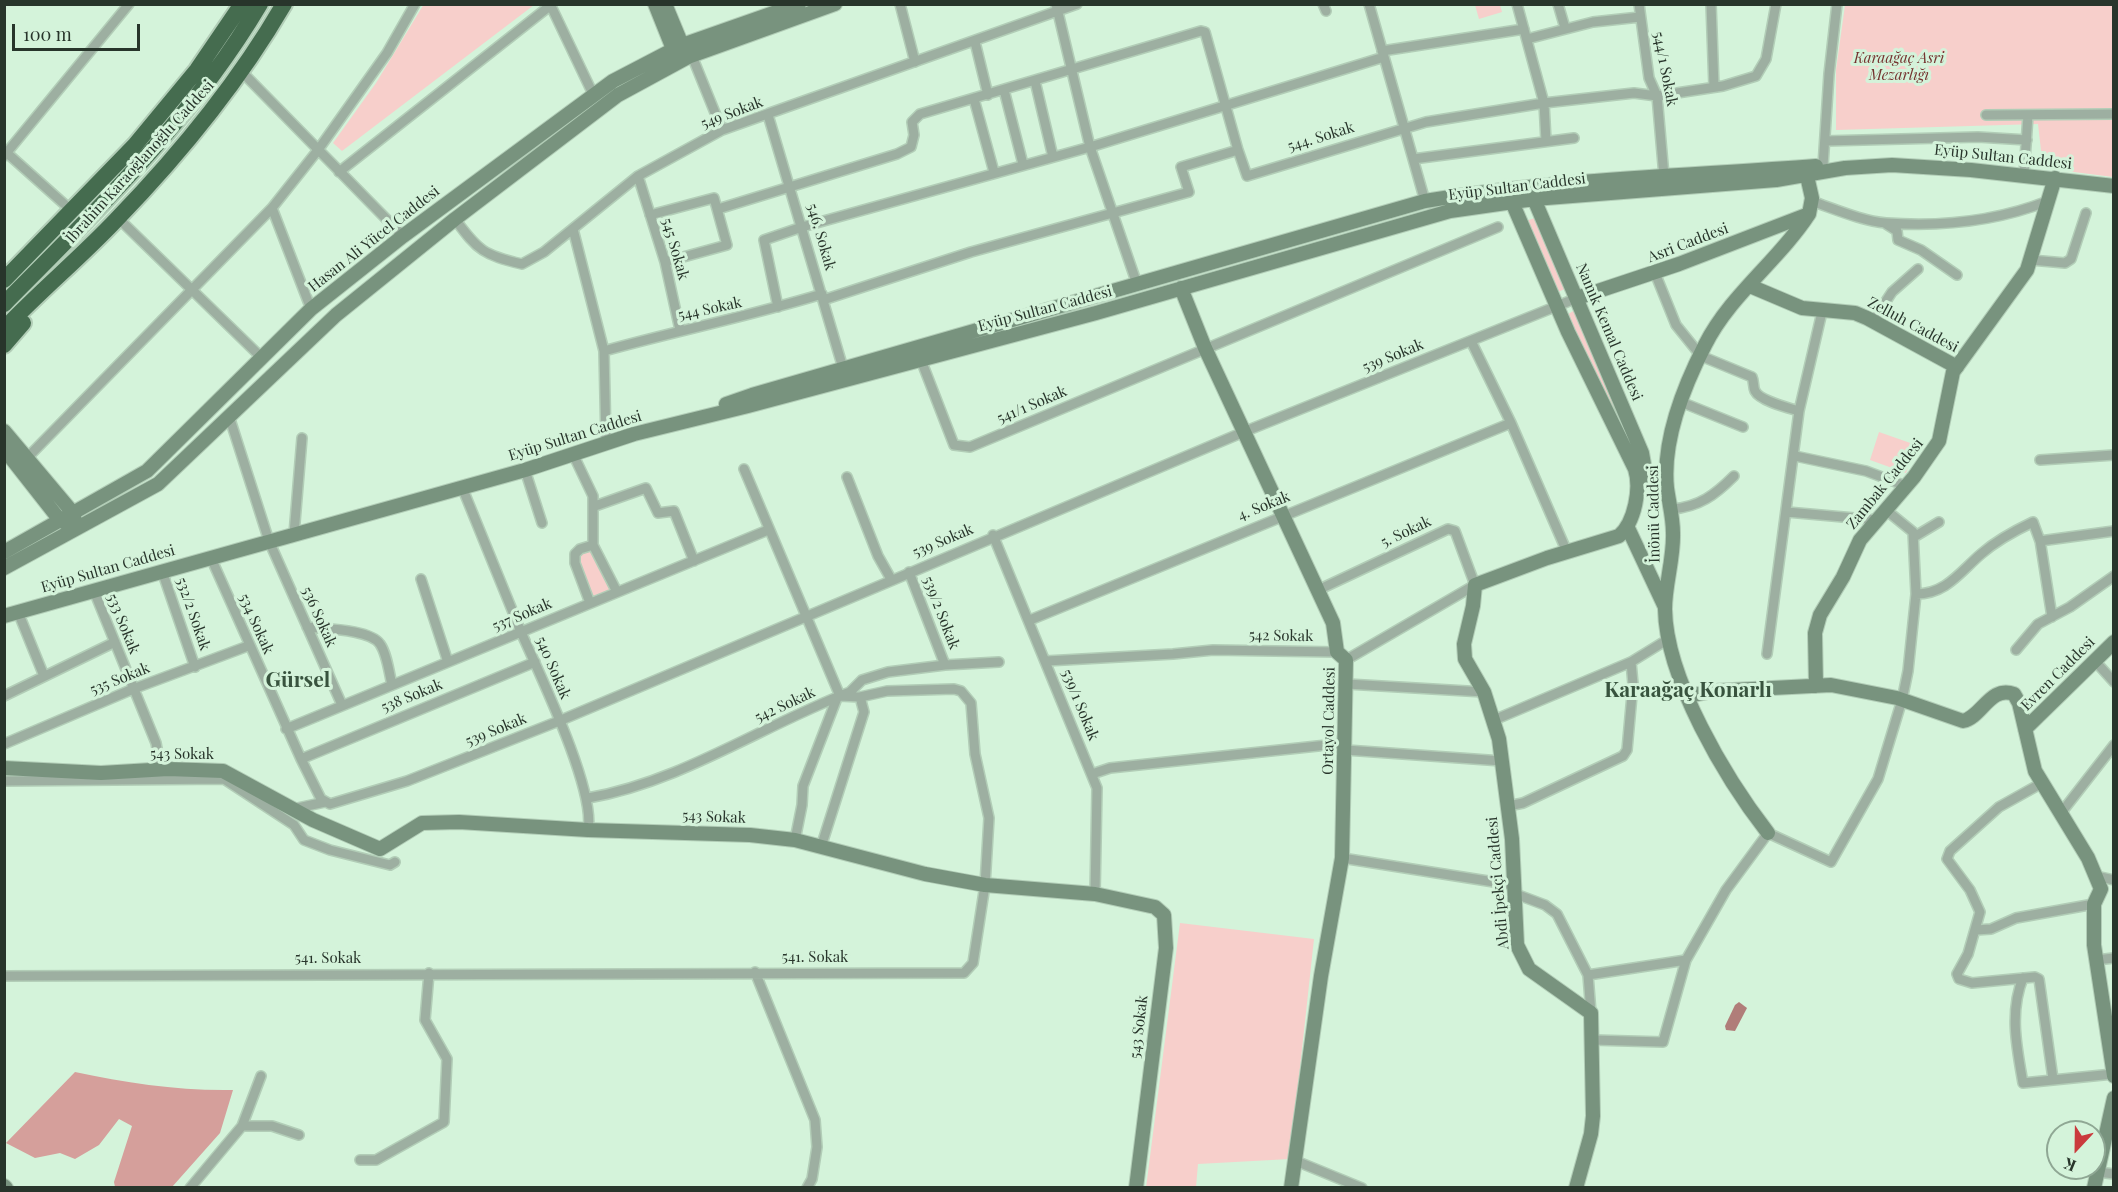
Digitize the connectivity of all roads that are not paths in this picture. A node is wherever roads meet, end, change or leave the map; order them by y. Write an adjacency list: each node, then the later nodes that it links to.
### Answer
1 (129, 4): 54 (street)
2 (242, 4): 76 (highway)
3 (260, 4): 100 (highway, İbrahim Karaoğlanoğlu Caddesi)
4 (284, 4): 31 (highway, İbrahim Karaoğlanoğlu Caddesi)
5 (655, 4): 26 (street)
6 (665, 4): 26 (street)
7 (835, 4): 28 (street)
8 (900, 4): 29 (street)
9 (1077, 4): 20 (street, 549 Sokak)
10 (1369, 4): 27 (street)
11 (1517, 4): 23 (street)
12 (1558, 4): 22 (street)
13 (1639, 4): 21 (street, 544/1 Sokak)
14 (1711, 4): 33 (street)
15 (1776, 4): 33 (street, 544. Sokak)
16 (1837, 4): 50 (street)
17 (414, 5): 52 (street)
18 (551, 5): 35 (street); 60 (street)
19 (789, 6): 26 (street, Hasan Ali Yücel Caddesi)
20 (1057, 8): 25 (street, 549 Sokak); 30 (street)
21 (1640, 17): 22 (street); 37 (street, 544/1 Sokak)
22 (1565, 28): 24 (street)
23 (1524, 29): 24 (street); 27 (street)
24 (1527, 39): 39 (street)
25 (975, 42): 29 (street, 549 Sokak); 36 (street)
26 (677, 47): 35 (street, Hasan Ali Yücel Caddesi)
27 (1383, 54): 40 (street); 45 (street)
28 (692, 56): 46 (street); 81 (street)
29 (915, 62): 42 (street, 549 Sokak)
30 (1071, 71): 32 (street); 40 (street); 51 (street)
31 (242, 72): 52 (street); 80 (highway, İbrahim Karaoğlanoğlu Caddesi)
32 (1035, 81): 34 (street); 55 (street)
33 (1714, 87): 37 (street, 544. Sokak)
34 (1004, 90): 36 (street); 57 (street)
35 (593, 94): 86 (street, Hasan Ali Yücel Caddesi)
36 (988, 95): 38 (street)
37 (1657, 96): 39 (street, 544. Sokak); 64 (street, 544/1 Sokak)
38 (974, 99): 61 (street); 67 (street)
39 (1544, 103): 45 (street, 544. Sokak); 49 (street)
40 (1225, 105): 51 (street); 53 (street)
41 (2114, 114): 44 (street)
42 (768, 115): 46 (street, 549 Sokak); 67 (street, 546. Sokak)
43 (1986, 115): 44 (street)
44 (2028, 115): 48 (street)
45 (1404, 127): 53 (street, 544. Sokak); 56 (street)
46 (723, 130): 63 (street, 549 Sokak)
47 (1574, 138): 49 (street)
48 (2027, 140): 50 (street); 62 (street)
49 (1546, 141): 56 (street)
50 (1826, 141): 58 (street)
51 (1090, 147): 55 (street); 77 (street)
52 (318, 150): 60 (street); 74 (street)
53 (1238, 150): 77 (street)
54 (6, 155): 76 (street)
55 (1053, 157): 57 (street)
56 (1413, 159): 70 (street)
57 (1023, 164): 61 (street)
58 (1823, 166): 59 (street); 64 (street)
59 (1845, 168): 62 (street, Eyüp Sultan Caddesi); 65 (street, Eyüp Sultan Caddesi)
60 (339, 172): 86 (street)
61 (994, 172): 83 (street)
62 (2024, 175): 66 (street, Eyüp Sultan Caddesi)
63 (638, 176): 79 (street, 545 Sokak); 85 (street, 549 Sokak)
64 (1664, 176): 70 (street)
65 (1807, 176): 69 (street, Eyüp Sultan Caddesi); 73 (street)
66 (2055, 178): 68 (street, Eyüp Sultan Caddesi); 71 (street, Zambak Caddesi)
67 (790, 186): 75 (street); 83 (street, 546. Sokak)
68 (2114, 186)
69 (1534, 199): 72 (street, Eyüp Sultan Caddesi); 99 (street, Namık Kemal Caddesi)
70 (1425, 201): 94 (street)
71 (2049, 201): 82 (street); 88 (street, Zambak Caddesi)
72 (1512, 202): 96 (street, Eyüp Sultan Caddesi); 101 (street)
73 (1810, 207): 82 (street); 91 (street, Asri Caddesi); 95 (street, İnönü Caddesi)
74 (273, 208): 97 (street); 103 (street)
75 (718, 209): 79 (street); 89 (street)
76 (72, 211): 93 (highway)
77 (1112, 213): 94 (street); 98 (street, 544 Sokak)
78 (2086, 213): 88 (street)
79 (650, 215): 89 (street, 545 Sokak)
80 (118, 218): 87 (highway, İbrahim Karaoğlanoğlu Caddesi); 97 (street)
81 (455, 219): 85 (street, 549 Sokak); 120 (street)
82 (1885, 223): 92 (street)
83 (802, 227): 98 (street, 546. Sokak); 102 (street)
84 (1498, 227): 110 (street)
85 (573, 229): 111 (street)
86 (403, 236): 103 (street, Hasan Ali Yücel Caddesi)
87 (80, 256): 106 (highway, İbrahim Karaoğlanoğlu Caddesi); 109 (highway)
88 (2031, 260): 115 (street, Zambak Caddesi)
89 (665, 262): 107 (street, 545 Sokak)
90 (1918, 269): 105 (street)
91 (1655, 273): 99 (street, Asri Caddesi); 112 (street)
92 (1956, 275)
93 (4, 279)
94 (1137, 284): 116 (street)
95 (1750, 286): 104 (street, Zelluh Caddesi); 112 (street, İnönü Caddesi)
96 (1181, 288): 110 (street, Ortayol Caddesi); 114 (street, Eyüp Sultan Caddesi)
97 (193, 291): 113 (street); 131 (street)
98 (823, 297): 102 (street, 544 Sokak); 116 (street, 546. Sokak)
99 (1577, 298): 101 (street, 539 Sokak); 137 (street, Namık Kemal Caddesi)
100 (4, 304)
101 (1557, 306): 108 (street, 539 Sokak); 137 (street)
102 (778, 307): 107 (street, 544 Sokak)
103 (311, 309): 113 (street, Hasan Ali Yücel Caddesi)
104 (1822, 312): 105 (street, Zelluh Caddesi); 118 (street)
105 (1873, 321): 115 (street, Zelluh Caddesi)
106 (4, 329)
107 (680, 330): 111 (street, 544 Sokak)
108 (1470, 341): 121 (street); 124 (street, 539 Sokak)
109 (4, 345)
110 (1205, 348): 114 (street, 541/1 Sokak); 124 (street, Ortayol Caddesi)
111 (603, 351): 126 (street)
112 (1701, 356): 117 (street, İnönü Caddesi); 118 (street)
113 (262, 358): 144 (street, Hasan Ali Yücel Caddesi)
114 (921, 360): 119 (street, Eyüp Sultan Caddesi)
115 (1957, 367): 138 (street, Zambak Caddesi)
116 (843, 368): 119 (street)
117 (1680, 402): 122 (street); 140 (street, İnönü Caddesi)
118 (1799, 411): 130 (street)
119 (714, 413): 126 (street, Eyüp Sultan Caddesi)
120 (229, 416): 151 (street); 158 (street, 536 Sokak)
121 (1510, 423): 145 (street, 4. Sokak); 161 (street)
122 (1743, 427)
123 (4, 431): 131 (street)
124 (1246, 431): 145 (street, Ortayol Caddesi); 155 (street, 539 Sokak)
125 (302, 438): 154 (street)
126 (606, 442): 128 (street, Eyüp Sultan Caddesi)
127 (4, 449): 147 (street)
128 (573, 454): 134 (street, Eyüp Sultan Caddesi); 141 (street)
129 (2114, 455): 132 (street)
130 (1795, 456): 138 (street); 143 (street)
131 (28, 457): 144 (street)
132 (2040, 460)
133 (744, 469): 152 (street)
134 (525, 470): 139 (street, Eyüp Sultan Caddesi); 149 (street)
135 (1734, 476): 142 (street)
136 (847, 477): 169 (street)
137 (1641, 481): 140 (street); 150 (street, Namık Kemal Caddesi)
138 (1906, 486): 146 (street, Zambak Caddesi)
139 (462, 487): 154 (street, Eyüp Sultan Caddesi); 182 (street, 540 Sokak)
140 (1667, 487): 142 (street, İnönü Caddesi)
141 (595, 506): 159 (street); 163 (street)
142 (1672, 509): 176 (street, İnönü Caddesi)
143 (1787, 512): 146 (street); 188 (street)
144 (73, 513): 147 (street, Hasan Ali Yücel Caddesi); 151 (street)
145 (1282, 515): 171 (street, Ortayol Caddesi); 180 (street, 4. Sokak)
146 (1882, 515): 156 (street); 202 (street, Zambak Caddesi)
147 (59, 519): 151 (street); 160 (street, Hasan Ali Yücel Caddesi)
148 (1939, 522): 156 (street)
149 (542, 523)
150 (1627, 526): 161 (street); 176 (street)
151 (78, 529): 164 (street)
152 (768, 530): 163 (street, 537 Sokak); 178 (street)
153 (2114, 531): 157 (street)
154 (294, 534): 158 (street, Eyüp Sultan Caddesi)
155 (993, 535): 166 (street, 539 Sokak); 180 (street, 539/1 Sokak)
156 (1914, 537): 174 (street)
157 (2040, 540): 174 (street); 179 (street)
158 (269, 541): 162 (street, Eyüp Sultan Caddesi); 181 (street, 536 Sokak)
159 (593, 545): 173 (street); 175 (street)
160 (4, 552)
161 (1567, 552): 170 (street)
162 (211, 558): 165 (street, Eyüp Sultan Caddesi); 186 (street, 534 Sokak)
163 (694, 561): 173 (street, 537 Sokak)
164 (4, 568)
165 (162, 571): 172 (street, Eyüp Sultan Caddesi); 197 (street, 532/2 Sokak)
166 (909, 572): 169 (street, 539 Sokak); 196 (street, 539/2 Sokak)
167 (2114, 576): 179 (street)
168 (421, 579): 192 (street)
169 (891, 579): 178 (street, 539 Sokak)
170 (1475, 585): 171 (street, 5. Sokak); 189 (street); 204 (street, Abdi İpekçi Caddesi)
171 (1318, 590): 189 (street, Ortayol Caddesi)
172 (94, 591): 177 (street, Eyüp Sultan Caddesi); 184 (street, 533 Sokak)
173 (617, 592): 175 (street, 537 Sokak)
174 (1916, 594): 209 (street)
175 (590, 603): 182 (street, 537 Sokak)
176 (1665, 609): 183 (street, İnönü Caddesi)
177 (11, 614): 198 (street)
178 (805, 616): 207 (street); 212 (street, 539 Sokak)
179 (2052, 616): 187 (street)
180 (1030, 620): 190 (street, 539/1 Sokak)
181 (307, 627): 201 (street); 210 (street, 536 Sokak)
182 (521, 632): 192 (street, 537 Sokak); 193 (street, 540 Sokak)
183 (1670, 638): 195 (street); 206 (street, İnönü Caddesi)
184 (114, 642): 198 (street); 203 (street, 533 Sokak)
185 (2114, 642): 191 (street, Evren Caddesi)
186 (249, 646): 197 (street, 535 Sokak); 213 (street, 534 Sokak)
187 (2016, 650)
188 (1767, 654)
189 (1342, 656): 190 (street, 542 Sokak); 200 (street, Ortayol Caddesi)
190 (1046, 661): 222 (street, 539/1 Sokak)
191 (2095, 661): 199 (street); 214 (street, Evren Caddesi)
192 (448, 662): 201 (street, 537 Sokak)
193 (535, 662): 212 (street, 540 Sokak); 218 (street, 538 Sokak)
194 (999, 662): 196 (street, 542 Sokak)
195 (1631, 662): 211 (street); 227 (street)
196 (945, 665): 207 (street, 542 Sokak)
197 (195, 667): 203 (street, 535 Sokak)
198 (44, 676): 205 (street)
199 (2114, 681)
200 (1347, 684): 204 (street); 217 (street, Ortayol Caddesi)
201 (392, 685): 210 (street, 537 Sokak)
202 (1816, 686): 206 (street); 209 (street)
203 (133, 688): 215 (street, 535 Sokak); 221 (street, 533 Sokak)
204 (1484, 692): 211 (street, Abdi İpekçi Caddesi)
205 (4, 696)
206 (1688, 696): 231 (street, İnönü Caddesi)
207 (838, 697): 208 (street, 541. Sokak); 225 (street, 542 Sokak); 232 (street)
208 (860, 697): 233 (street); 238 (street, 541. Sokak)
209 (1902, 700): 214 (street); 231 (street)
210 (342, 705): 213 (street, 537 Sokak)
211 (1494, 720): 219 (street, Abdi İpekçi Caddesi)
212 (559, 721): 225 (street, 540 Sokak); 226 (street, 539 Sokak)
213 (286, 729): 218 (street, 534 Sokak)
214 (2025, 729): 224 (street)
215 (4, 744)
216 (2114, 744): 229 (street)
217 (1346, 746): 219 (street); 222 (street); 234 (street, Ortayol Caddesi)
218 (301, 759): 226 (street, 534 Sokak)
219 (1502, 761): 227 (street, Abdi İpekçi Caddesi)
220 (4, 768): 221 (street, 543 Sokak)
221 (161, 770): 228 (street, 543 Sokak)
222 (1092, 774): 240 (street, 539/1 Sokak)
223 (4, 781): 235 (street)
224 (2042, 783): 229 (street); 242 (street)
225 (588, 798): 230 (street, 540 Sokak)
226 (323, 801): 228 (street, 539 Sokak)
227 (1508, 806): 239 (street, Abdi İpekçi Caddesi)
228 (292, 809): 230 (street, 543 Sokak)
229 (2061, 813): 236 (street)
230 (588, 830): 232 (street, 543 Sokak)
231 (1768, 833): 244 (street)
232 (795, 840): 233 (street, 543 Sokak)
233 (821, 847): 238 (street, 543 Sokak)
234 (1342, 858): 239 (street); 261 (street, Ortayol Caddesi)
235 (395, 862)
236 (2096, 876): 237 (street); 241 (street)
237 (2114, 880)
238 (985, 885): 240 (street, 543 Sokak); 246 (street, 541. Sokak)
239 (1513, 889): 248 (street); 251 (street, Abdi İpekçi Caddesi)
240 (1095, 894): 264 (street, 543 Sokak)
241 (2094, 904): 242 (street); 245 (street)
242 (1976, 930): 250 (street)
243 (2114, 958): 245 (street)
244 (1686, 960): 248 (street); 252 (street)
245 (2096, 960): 253 (street)
246 (755, 972): 247 (street, 541. Sokak); 263 (street)
247 (429, 973): 249 (street, 541. Sokak); 260 (street)
248 (1588, 975): 251 (street)
249 (4, 976)
250 (2023, 978): 255 (street); 255 (street)
251 (1591, 1013): 252 (street)
252 (1593, 1040): 267 (street)
253 (2113, 1075): 255 (street)
254 (261, 1076): 257 (street)
255 (2052, 1079)
256 (2114, 1098): 259 (street)
257 (242, 1126): 258 (street); 262 (street)
258 (299, 1135)
259 (2106, 1135)
260 (360, 1160)
261 (1296, 1161): 265 (street, Ortayol Caddesi); 266 (street)
262 (190, 1188)
263 (807, 1188)
264 (1136, 1188)
265 (1291, 1188)
266 (1362, 1188)
267 (1576, 1188)

